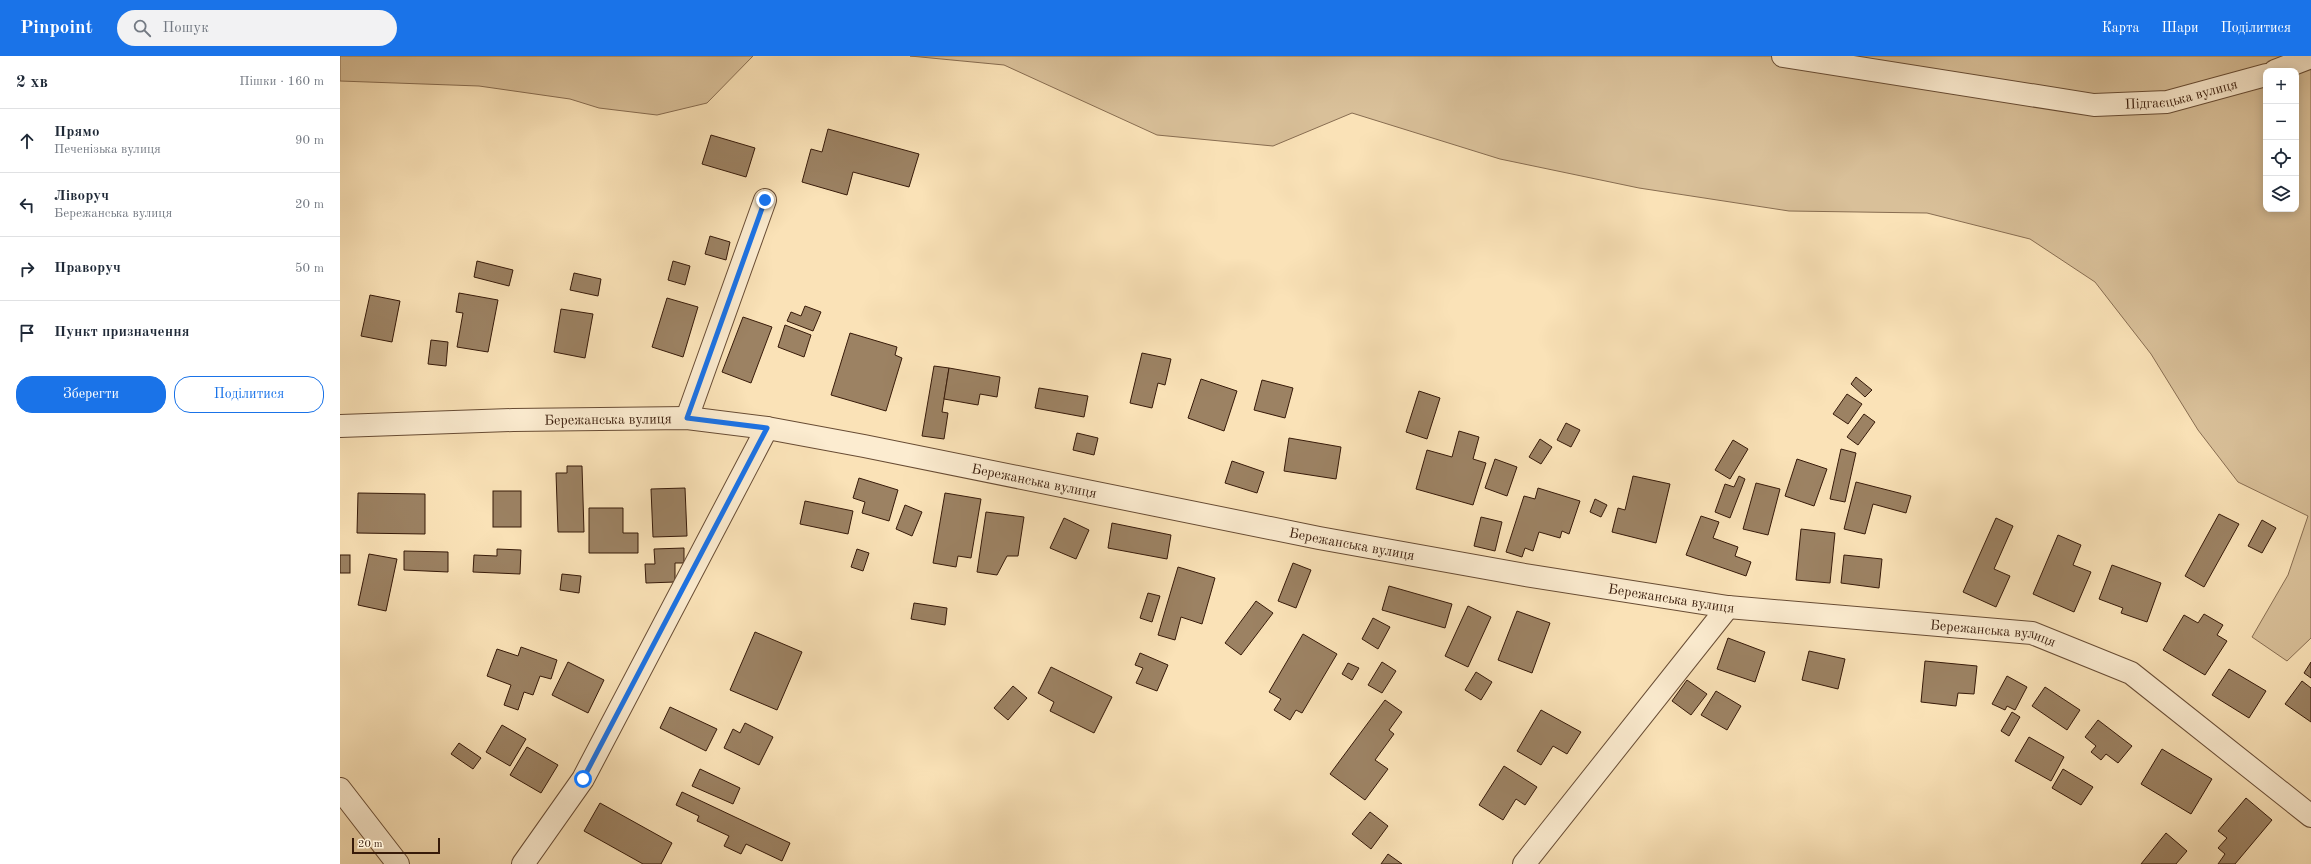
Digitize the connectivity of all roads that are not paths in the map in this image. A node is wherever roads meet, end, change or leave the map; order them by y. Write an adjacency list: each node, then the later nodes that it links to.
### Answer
1 (1783, 56): 4 (street, Підгаєцька вулиця)
2 (2311, 57): 3 (street)
3 (2283, 68)
4 (2263, 76)
5 (765, 200): 6 (street)
6 (687, 418): 7 (street, Бережанська вулиця); 8 (street, Бережанська вулиця)
7 (340, 426)
8 (767, 428): 9 (street, Бережанська вулиця); 13 (street)
9 (1728, 607): 11 (street, Бережанська вулиця); 14 (street)
10 (340, 789): 12 (street)
11 (2311, 816)
12 (398, 864)
13 (523, 864)
14 (1524, 864)

